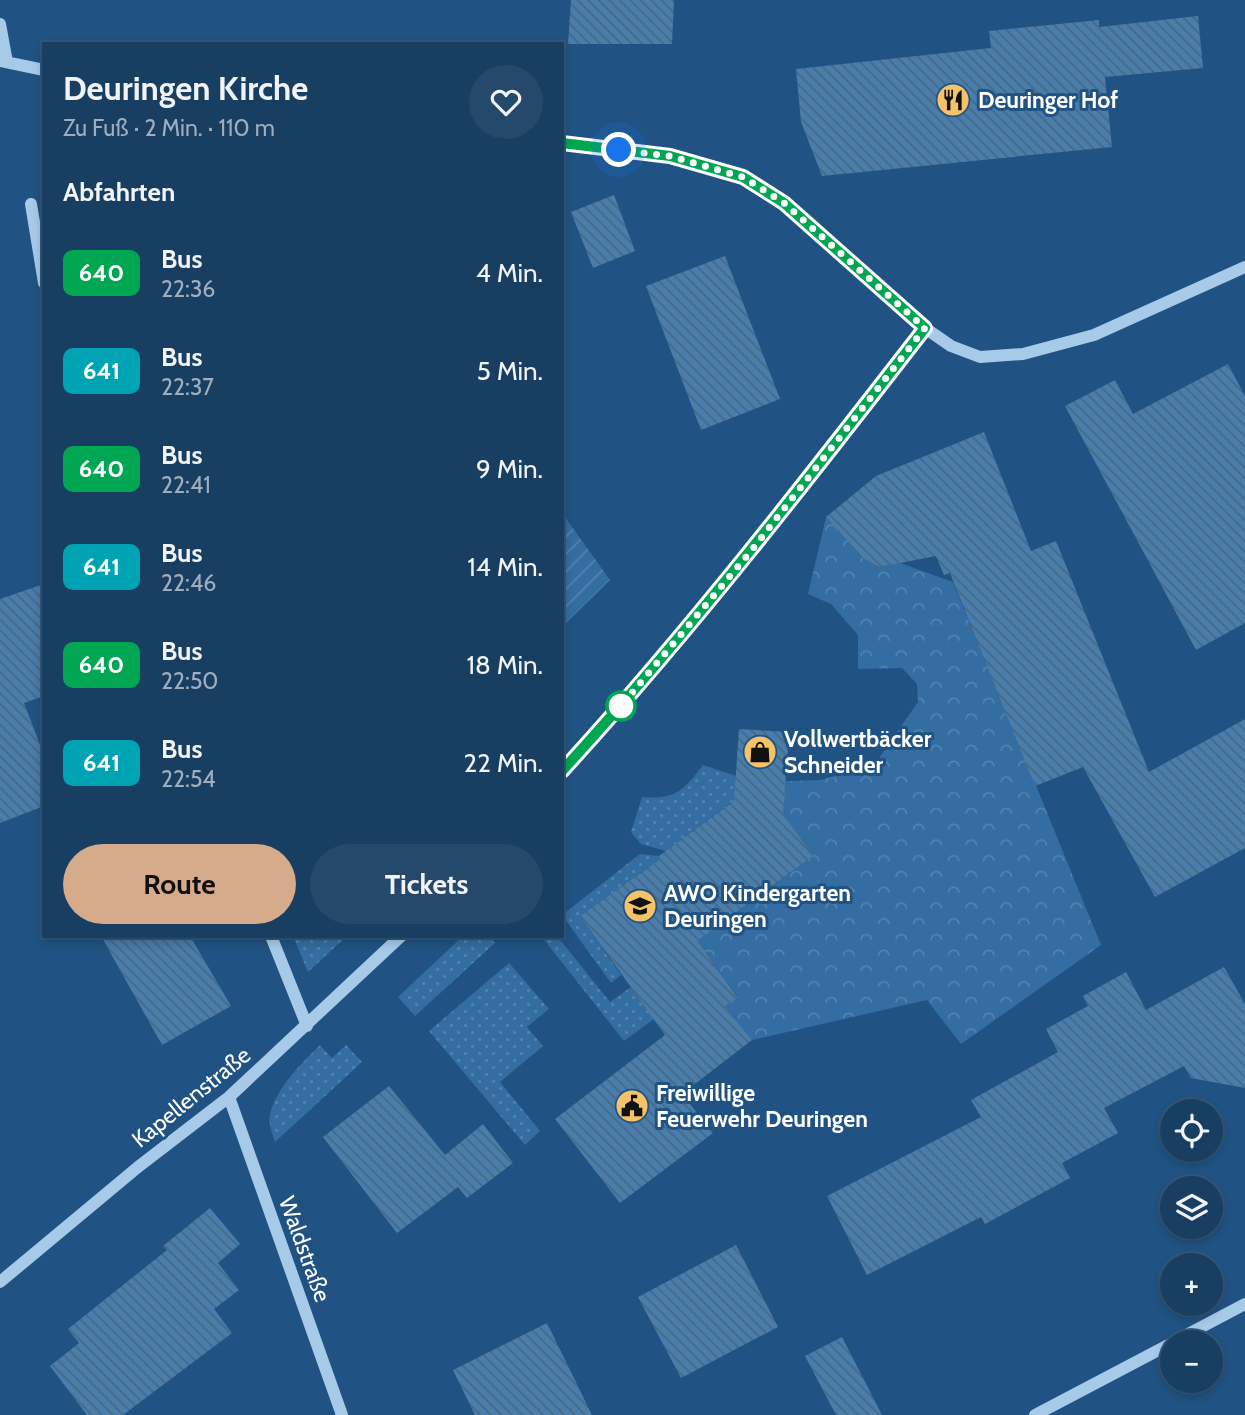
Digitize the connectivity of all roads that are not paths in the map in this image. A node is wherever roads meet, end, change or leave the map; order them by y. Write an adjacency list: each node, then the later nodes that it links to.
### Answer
1 (0, 24): 2 (street)
2 (4, 62): 3 (street)
3 (42, 69)
4 (564, 144): 8 (street)
5 (32, 204): 7 (street)
6 (1245, 267): 8 (street)
7 (42, 269)
8 (925, 328): 9 (street)
9 (564, 769)
10 (272, 938): 12 (street)
11 (399, 938): 12 (street, Kapellenstraße)
12 (307, 1026): 13 (street, Kapellenstraße)
13 (229, 1097): 14 (street, Kapellenstraße); 18 (street, Waldstraße)
14 (0, 1282)
15 (1245, 1304): 16 (street)
16 (1196, 1330)
17 (1160, 1349): 19 (street)
18 (342, 1415)
19 (1035, 1415)

